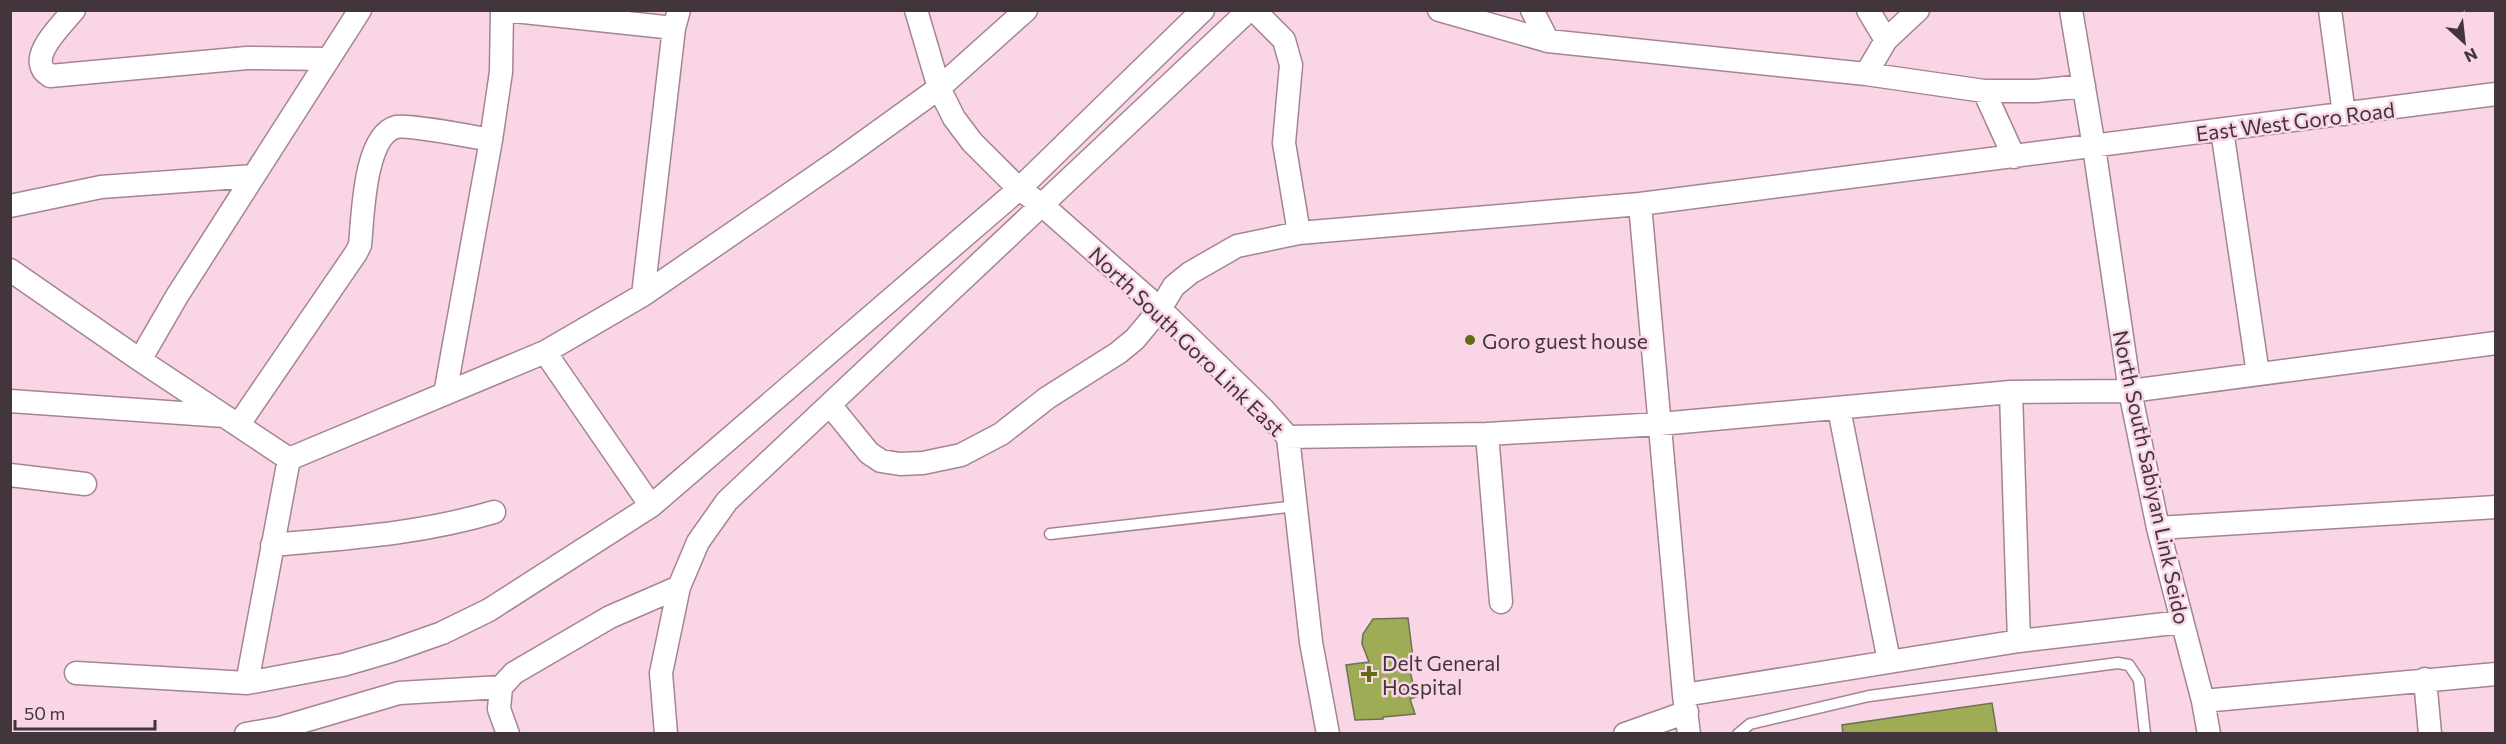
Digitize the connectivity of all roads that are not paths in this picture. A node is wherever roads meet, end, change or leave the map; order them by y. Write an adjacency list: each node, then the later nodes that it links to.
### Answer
1 (74, 10): 18 (street)
2 (360, 10): 18 (street)
3 (503, 10): 15 (street); 26 (street)
4 (916, 10): 21 (street, North South Goro Link East)
5 (1026, 10): 21 (street)
6 (1203, 10): 30 (street)
7 (1249, 10): 32 (street)
8 (1254, 10): 34 (street)
9 (1439, 10): 17 (street)
10 (1532, 10): 17 (street)
11 (1868, 10): 16 (street)
12 (1918, 10): 16 (street)
13 (2071, 10): 20 (street, North South Sabiyan Link Seido)
14 (2330, 10): 24 (street)
15 (676, 19): 36 (street)
16 (1886, 40): 19 (street)
17 (1548, 41): 19 (street)
18 (328, 59): 29 (street)
19 (1866, 75): 22 (street)
20 (2084, 86): 22 (street); 27 (street, North South Sabiyan Link Seido)
21 (939, 88): 30 (street, North South Goro Link East); 36 (street)
22 (1984, 91): 28 (street)
23 (2496, 94): 24 (street, East West Goro Road)
24 (2344, 114): 25 (street, East West Goro Road)
25 (2222, 130): 27 (street, East West Goro Road); 41 (street)
26 (491, 140): 44 (street); 48 (street)
27 (2094, 147): 28 (street, East West Goro Road); 42 (street, North South Sabiyan Link Seido)
28 (2014, 157): 31 (street, East West Goro Road)
29 (253, 176): 33 (street); 40 (street)
30 (1019, 189): 32 (street, North South Goro Link East); 56 (street)
31 (1640, 204): 34 (street, East West Goro Road); 49 (street)
32 (1042, 205): 37 (street, North South Goro Link East); 46 (street)
33 (10, 206)
34 (1299, 233): 37 (street, East West Goro Road)
35 (10, 270): 40 (street)
36 (643, 295): 39 (street)
37 (1160, 309): 46 (street, East West Goro Road); 51 (street, North South Goro Link East)
38 (2496, 343): 41 (street)
39 (545, 352): 44 (street); 56 (street)
40 (140, 360): 48 (street)
41 (2258, 374): 42 (street)
42 (2130, 391): 43 (street); 59 (street, North South Sabiyan Link Seido)
43 (2011, 392): 47 (street); 65 (street)
44 (445, 394): 52 (street)
45 (10, 401): 48 (street)
46 (830, 405): 62 (street)
47 (1839, 409): 49 (street); 66 (street)
48 (232, 420): 52 (street)
49 (1660, 424): 50 (street); 73 (street)
50 (1487, 434): 51 (street); 63 (street)
51 (1288, 437): 55 (street, North South Goro Link East)
52 (289, 459): 61 (street)
53 (10, 475): 54 (street)
54 (85, 484)
55 (1297, 506): 60 (lane); 77 (street, North South Goro Link East)
56 (651, 507): 70 (street)
57 (2496, 507): 59 (street)
58 (494, 512): 61 (street)
59 (2158, 528): 64 (street, North South Sabiyan Link Seido)
60 (1050, 534)
61 (272, 545): 70 (street)
62 (680, 587): 71 (street); 76 (street)
63 (1501, 602)
64 (2182, 622): 65 (street); 72 (street, North South Sabiyan Link Seido)
65 (2019, 641): 66 (street)
66 (1888, 661): 73 (street)
67 (76, 673): 70 (street)
68 (2496, 674): 69 (street)
69 (2425, 679): 72 (street); 82 (street)
70 (247, 683)
71 (501, 687): 74 (street); 75 (street)
72 (2203, 701): 81 (street, North South Sabiyan Link Seido)
73 (1687, 713): 78 (street)
74 (246, 734)
75 (508, 734)
76 (666, 734)
77 (1328, 734)
78 (1625, 734)
79 (1738, 734): 80 (lane)
80 (2145, 734)
81 (2209, 734)
82 (2430, 734)

